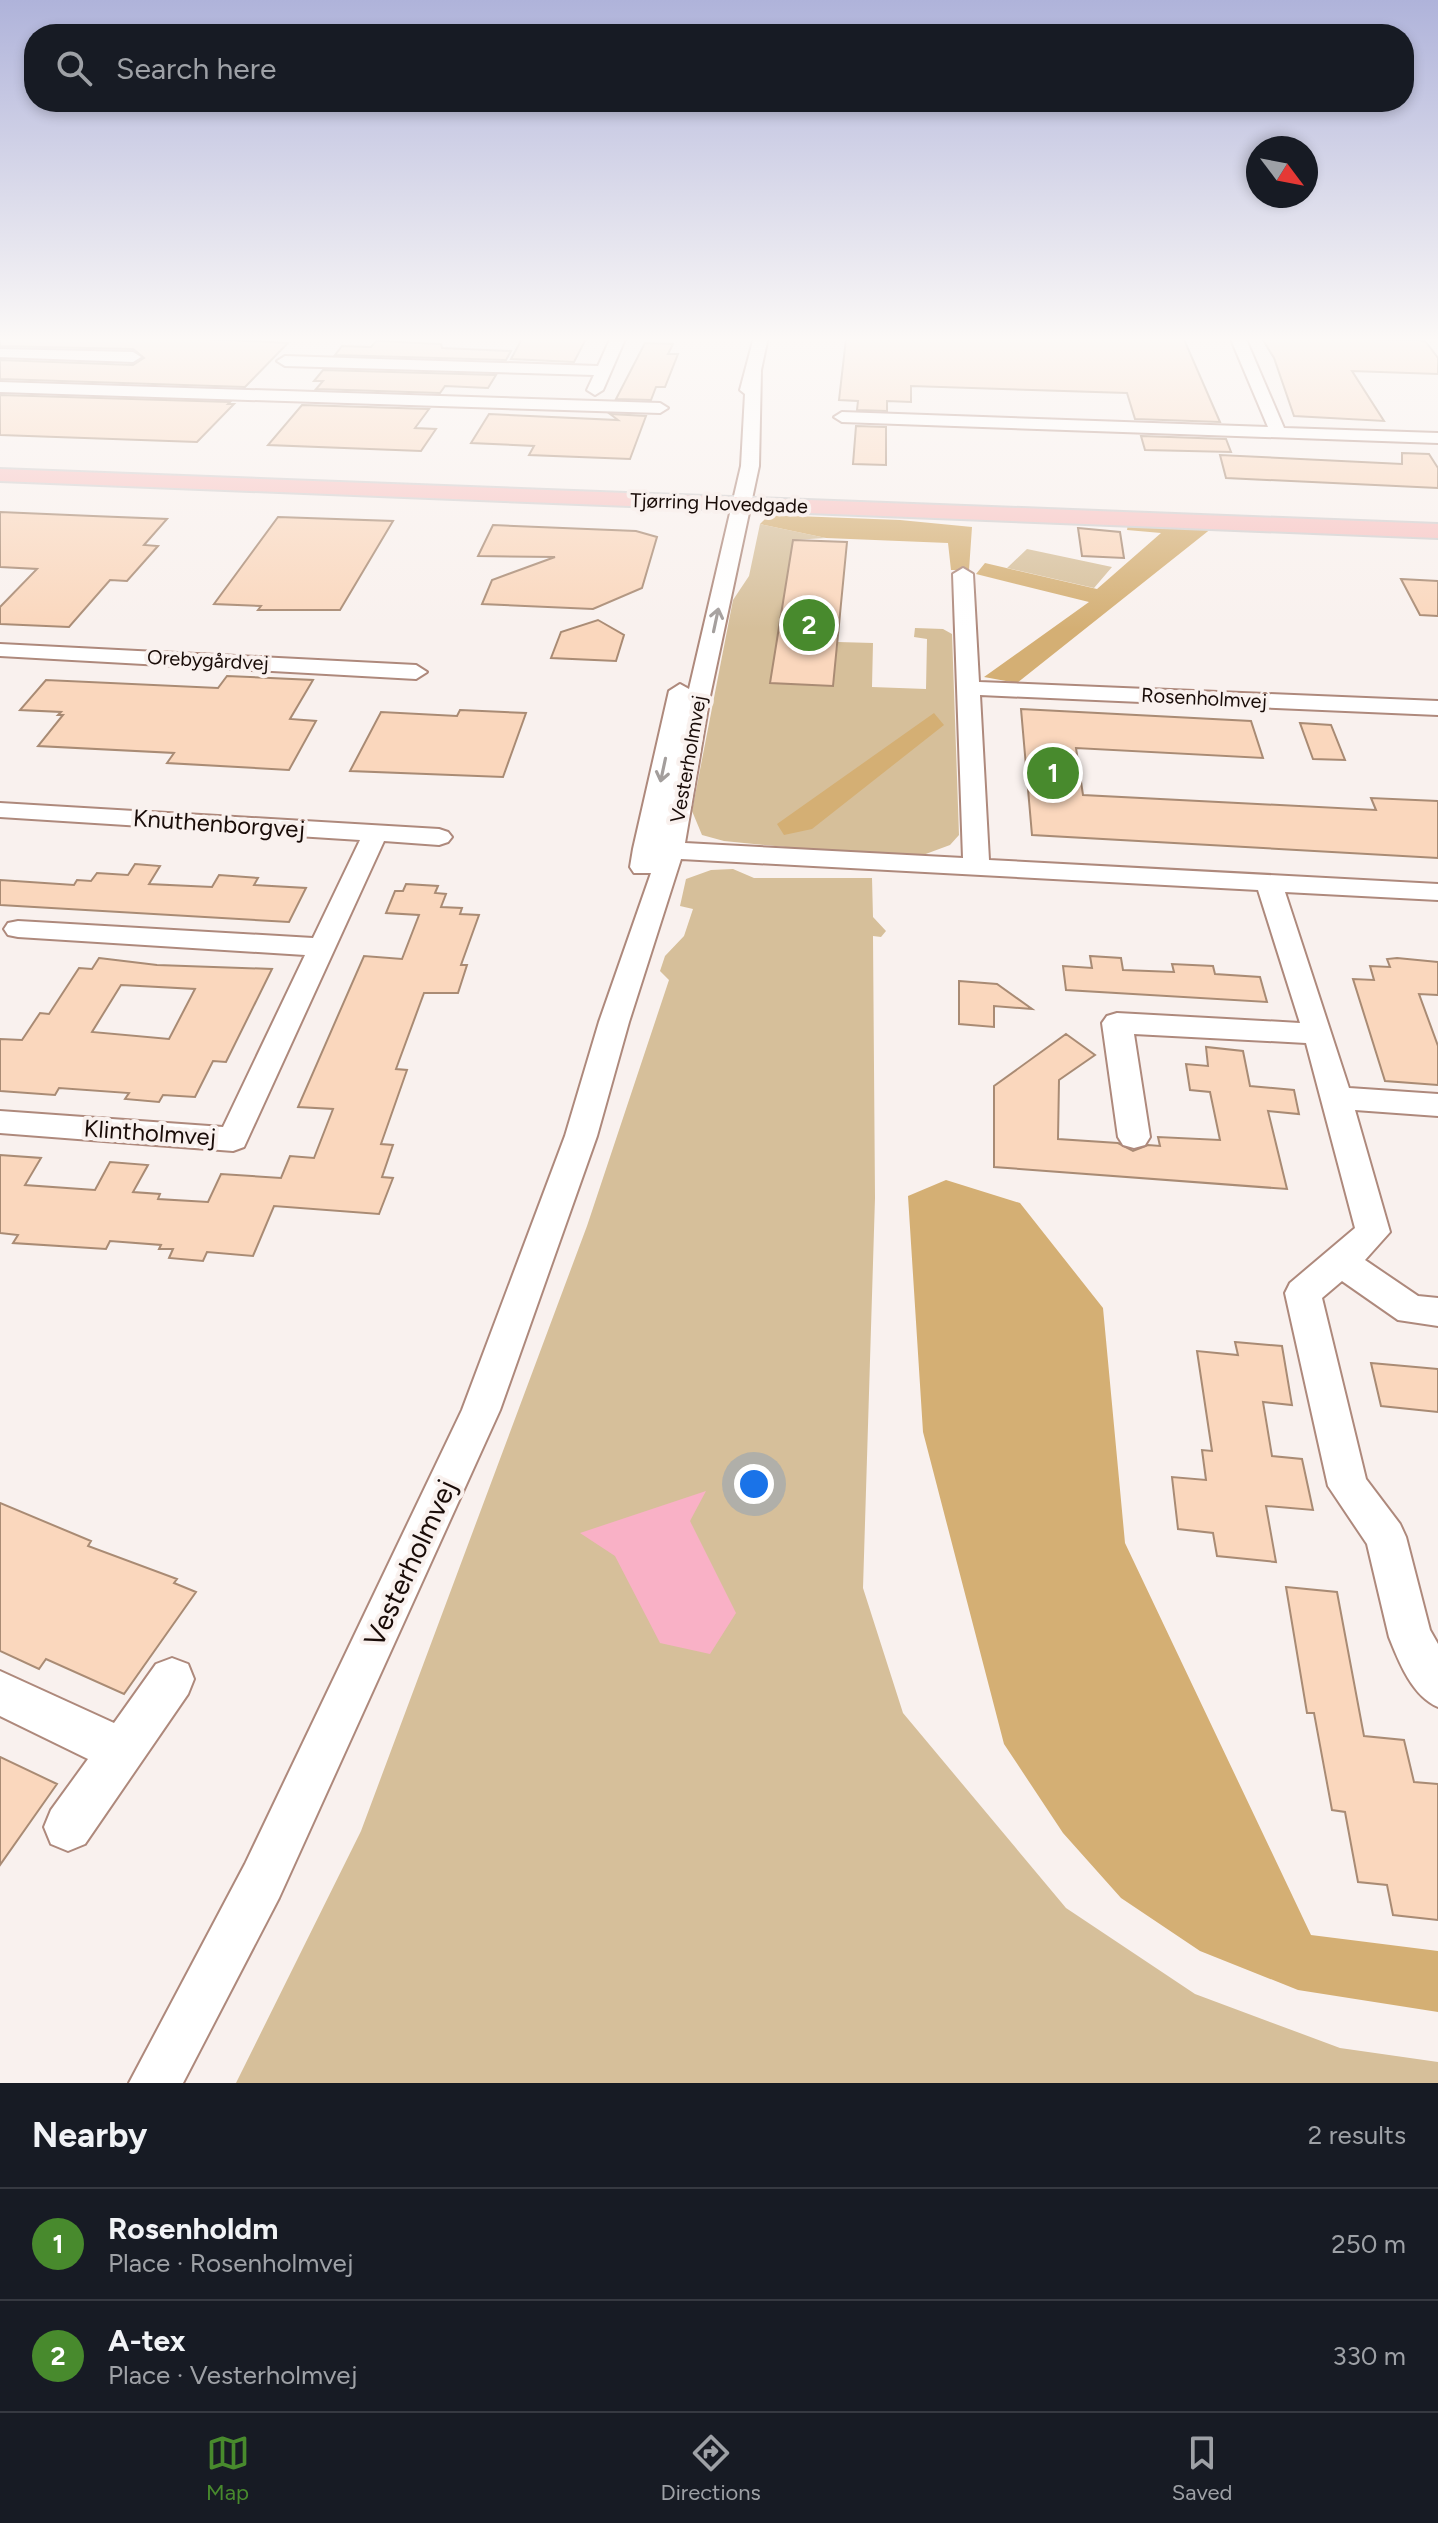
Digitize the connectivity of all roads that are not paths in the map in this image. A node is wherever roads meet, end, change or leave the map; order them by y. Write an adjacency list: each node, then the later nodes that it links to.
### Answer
1 (736, 434): 5 (street)
2 (750, 434): 8 (street, Vesterholmvej)
3 (1337, 434): 4 (street)
4 (1438, 438)
5 (734, 442)
6 (0, 462): 8 (main road, Tjørring Hovedgade)
7 (0, 475): 8 (main road, Tjørring Hovedgade)
8 (732, 497): 9 (main road, Tjørring Hovedgade); 10 (main road, Tjørring Hovedgade); 19 (street, Vesterholmvej)
9 (1438, 517)
10 (1438, 531)
11 (963, 574): 14 (street)
12 (0, 650): 13 (street, Orebygårdvej)
13 (416, 672)
14 (971, 688): 15 (street, Rosenholmvej); 20 (street)
15 (1438, 708)
16 (0, 810): 17 (street, Knuthenborgvej)
17 (375, 834): 18 (street, Knuthenborgvej); 24 (street, Klintholmvej)
18 (439, 837)
19 (659, 850): 20 (street); 37 (street, Vesterholmvej)
20 (976, 867): 21 (street)
21 (1269, 883): 22 (street); 25 (street)
22 (1438, 892)
23 (18, 929): 24 (street)
24 (322, 947): 28 (street, Klintholmvej)
25 (1318, 1034): 26 (street); 29 (street)
26 (1334, 1098): 27 (street); 30 (street)
27 (1438, 1105)
28 (0, 1122)
29 (1134, 1137)
30 (1341, 1262): 31 (street); 33 (street)
31 (1438, 1312)
32 (172, 1679): 35 (street)
33 (1438, 1685)
34 (0, 1693): 35 (street)
35 (122, 1751): 36 (street)
36 (68, 1827)
37 (155, 2083)

